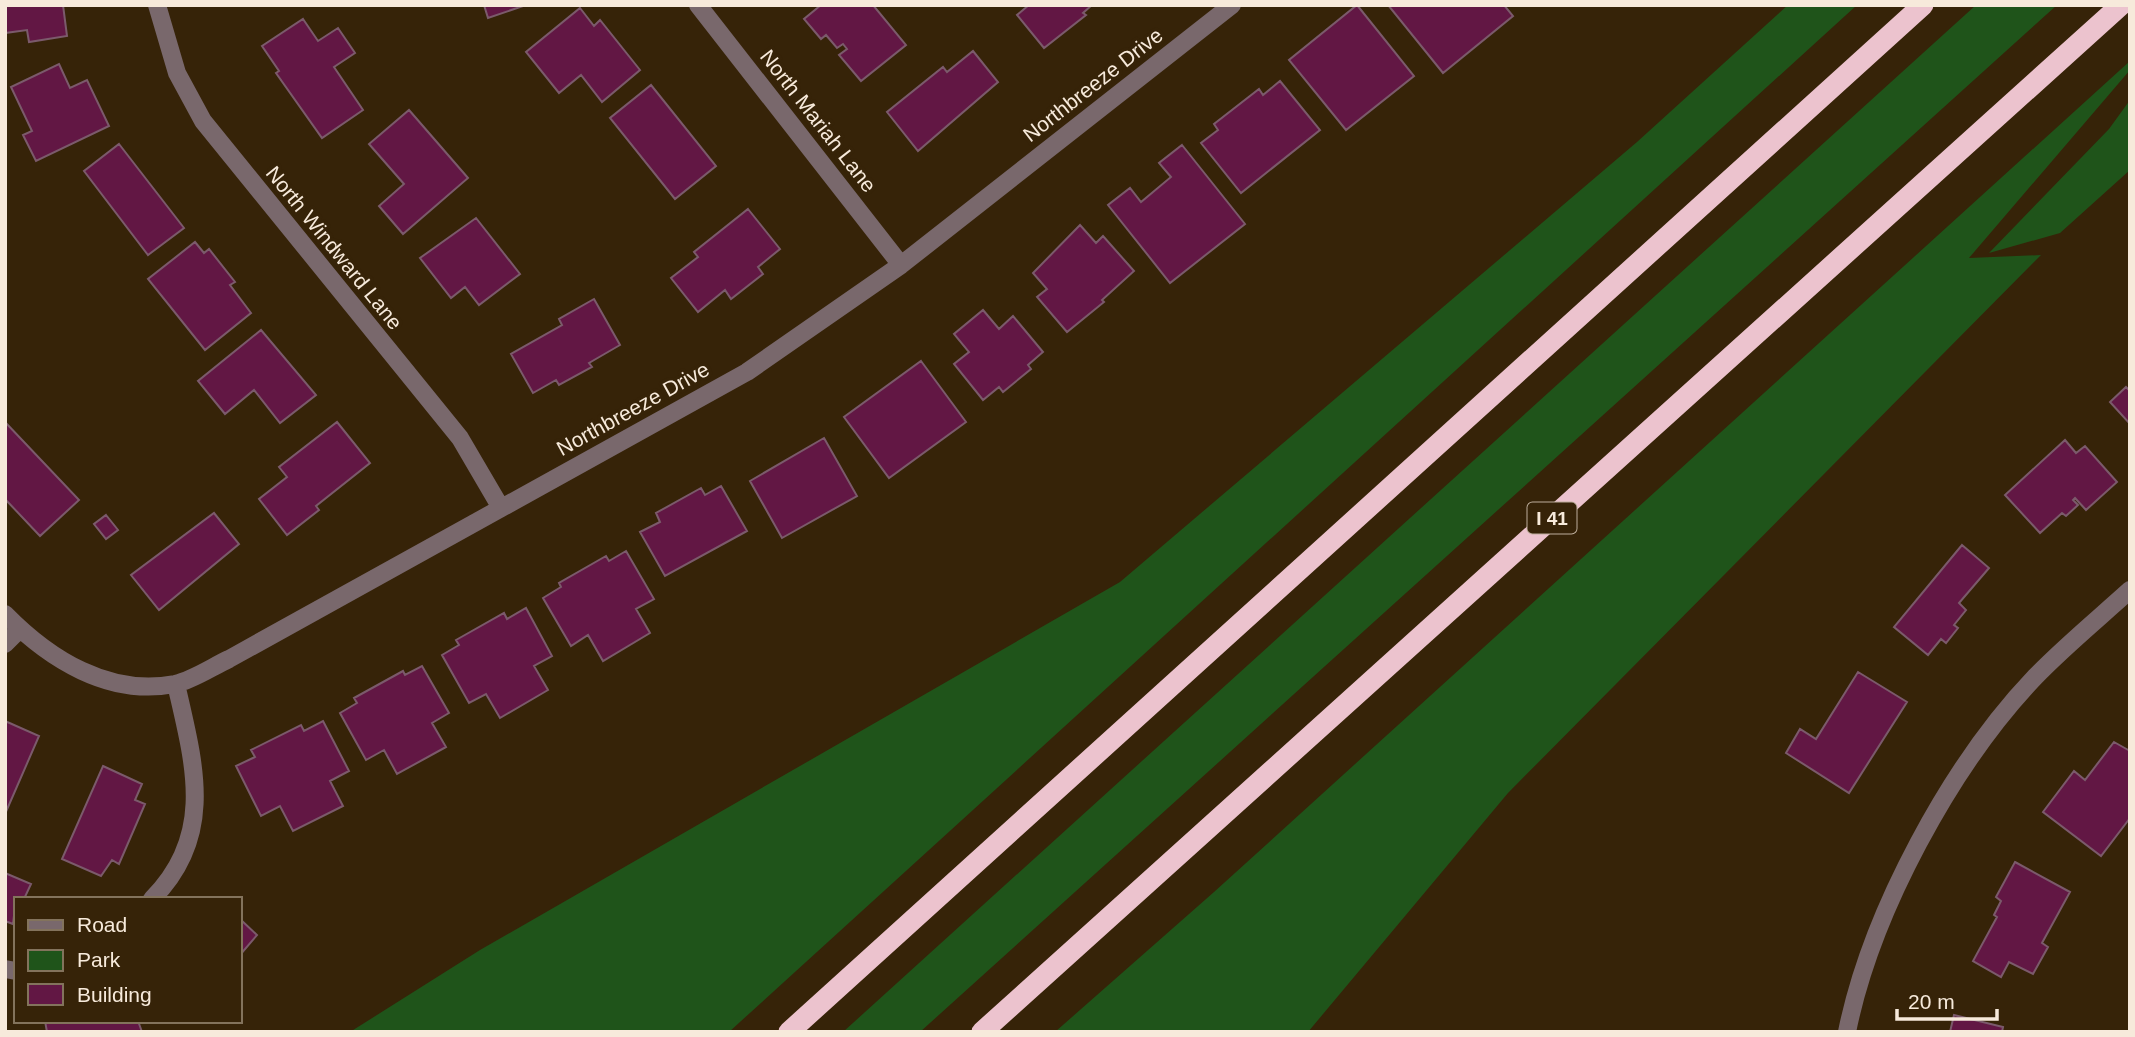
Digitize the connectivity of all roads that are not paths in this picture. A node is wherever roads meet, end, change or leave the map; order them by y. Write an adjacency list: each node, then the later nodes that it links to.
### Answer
1 (157, 5): 7 (street, North Windward Lane)
2 (698, 5): 6 (street, North Mariah Lane)
3 (1232, 5): 6 (street, Northbreeze Drive)
4 (1923, 5): 14 (highway)
5 (2121, 5): 15 (highway, I 41)
6 (901, 265): 7 (street, Northbreeze Drive)
7 (501, 508): 12 (street, Northbreeze Drive)
8 (2130, 590): 16 (street)
9 (5, 614): 10 (street, Northbreeze Drive)
10 (20, 629): 11 (street); 12 (street, Northbreeze Drive)
11 (5, 644)
12 (176, 684): 13 (street)
13 (154, 897)
14 (789, 1032)
15 (982, 1032)
16 (1847, 1032)

